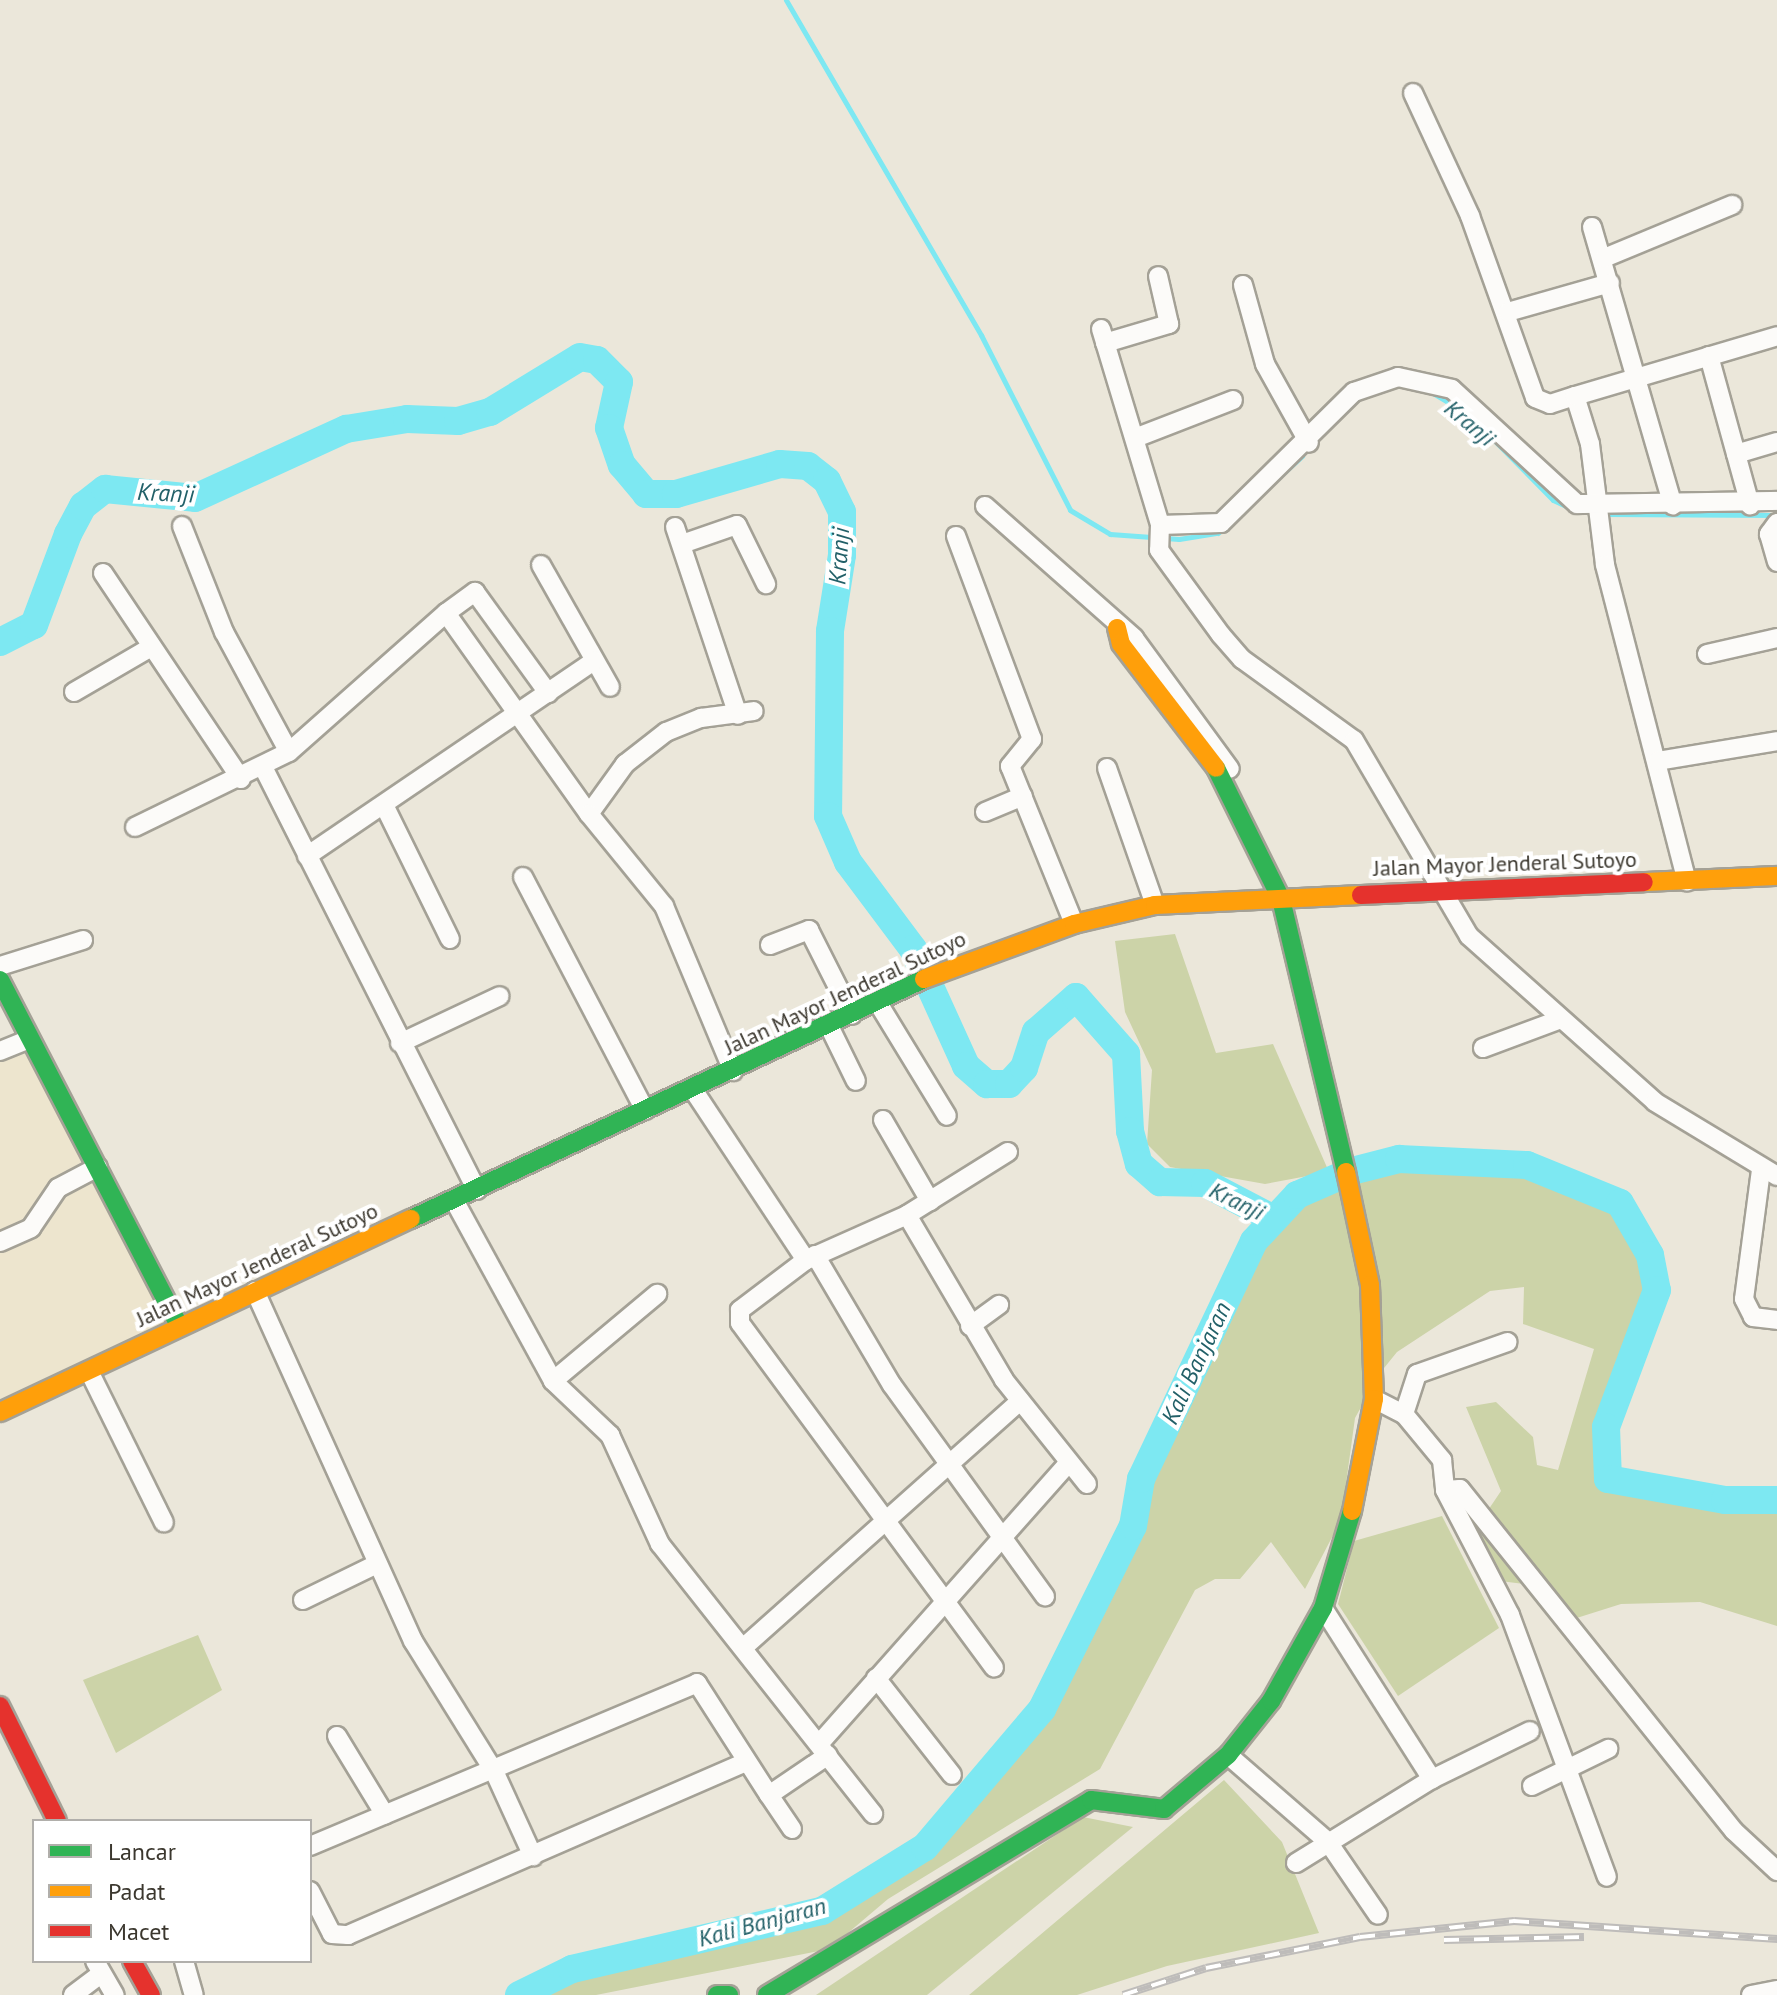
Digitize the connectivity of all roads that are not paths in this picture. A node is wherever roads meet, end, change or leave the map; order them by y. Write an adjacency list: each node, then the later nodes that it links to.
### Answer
1 (1413, 93): 8 (street)
2 (1732, 205): 4 (street)
3 (1592, 227): 4 (street)
4 (1604, 258): 6 (street)
5 (1158, 276): 14 (street)
6 (1610, 283): 8 (street); 11 (street)
7 (1243, 285): 16 (street)
8 (1508, 312): 12 (street)
9 (1777, 336): 10 (street)
10 (1709, 356): 11 (street); 17 (street)
11 (1641, 379): 12 (street); 19 (street)
12 (1575, 396): 22 (street)
13 (1233, 400): 14 (street)
14 (1135, 438): 25 (street)
15 (1777, 442): 17 (street)
16 (1309, 443): 22 (street); 25 (street)
17 (1736, 454): 20 (street)
18 (1777, 501): 20 (street)
19 (1673, 505): 20 (street); 22 (street)
20 (1750, 505)
21 (985, 506): 56 (street)
22 (1598, 509): 42 (street)
23 (1777, 523): 27 (street)
24 (182, 526): 41 (street)
25 (1160, 533): 55 (street)
26 (956, 536): 46 (street)
27 (1777, 562)
28 (541, 565): 35 (street)
29 (103, 573): 33 (street)
30 (766, 584): 49 (street)
31 (446, 613): 38 (street); 39 (street); 41 (street)
32 (1777, 638): 34 (street)
33 (148, 649): 37 (street); 45 (street)
34 (1707, 654)
35 (594, 661): 36 (street); 38 (street)
36 (610, 687)
37 (74, 692)
38 (548, 693): 39 (street)
39 (516, 715): 47 (street); 49 (street)
40 (1777, 741): 42 (street)
41 (289, 752): 43 (street)
42 (1658, 761): 54 (street)
43 (263, 767): 45 (street); 51 (street)
44 (1107, 768): 57 (street)
45 (241, 779): 50 (street)
46 (1023, 796): 48 (street); 58 (street)
47 (385, 807): 51 (street); 59 (street)
48 (985, 812)
49 (589, 814): 73 (street)
50 (135, 827)
51 (307, 856): 70 (street)
52 (1777, 876): 54 (main road, Jalan Mayor Jenderal Sutoyo)
53 (523, 877): 76 (street)
54 (1687, 882): 55 (main road, Jalan Mayor Jenderal Sutoyo)
55 (1438, 889): 56 (main road, Jalan Mayor Jenderal Sutoyo); 67 (street)
56 (1286, 898): 57 (main road, Jalan Mayor Jenderal Sutoyo); 97 (main road)
57 (1155, 905): 58 (main road, Jalan Mayor Jenderal Sutoyo)
58 (1074, 924): 65 (main road, Jalan Mayor Jenderal Sutoyo)
59 (450, 939)
60 (83, 940): 62 (street)
61 (770, 945): 66 (street)
62 (0, 966)
63 (0, 980): 69 (main road)
64 (500, 996): 70 (street)
65 (879, 1002): 66 (main road, Jalan Mayor Jenderal Sutoyo); 77 (street)
66 (852, 1015): 68 (main road, Jalan Mayor Jenderal Sutoyo)
67 (1561, 1019): 71 (street); 81 (street)
68 (829, 1026): 73 (main road, Jalan Mayor Jenderal Sutoyo); 74 (street)
69 (30, 1039): 72 (street); 80 (main road)
70 (400, 1043): 82 (street)
71 (1483, 1048)
72 (0, 1051)
73 (733, 1071): 75 (main road, Jalan Mayor Jenderal Sutoyo)
74 (856, 1081)
75 (694, 1091): 76 (main road, Jalan Mayor Jenderal Sutoyo); 87 (street)
76 (645, 1110): 82 (main road, Jalan Mayor Jenderal Sutoyo)
77 (947, 1116)
78 (883, 1120): 84 (street)
79 (1008, 1152): 84 (street)
80 (98, 1167): 86 (street); 92 (main road)
81 (1769, 1173): 91 (street)
82 (477, 1190): 83 (main road, Jalan Mayor Jenderal Sutoyo)
83 (454, 1200): 88 (main road, Jalan Mayor Jenderal Sutoyo); 96 (street)
84 (930, 1201): 85 (street)
85 (907, 1215): 87 (street); 93 (street)
86 (0, 1242)
87 (810, 1258): 102 (street); 106 (street)
88 (255, 1291): 92 (main road, Jalan Mayor Jenderal Sutoyo); 108 (street)
89 (657, 1294): 96 (street)
90 (999, 1305): 93 (street)
91 (1777, 1320)
92 (179, 1325): 95 (main road, Jalan Mayor Jenderal Sutoyo)
93 (970, 1326): 98 (street)
94 (1508, 1342): 100 (street)
95 (89, 1371): 99 (main road, Jalan Mayor Jenderal Sutoyo); 105 (street)
96 (553, 1381): 113 (street)
97 (1374, 1399): 100 (street); 112 (main road)
98 (1020, 1401): 101 (street); 102 (street)
99 (0, 1412)
100 (1404, 1414): 104 (street)
101 (1068, 1464): 103 (street); 107 (street)
102 (949, 1469): 106 (street); 107 (street)
103 (1087, 1484)
104 (1445, 1490): 123 (street); 137 (street)
105 (164, 1523)
106 (886, 1524): 110 (street); 113 (street)
107 (1004, 1537): 109 (street); 110 (street)
108 (377, 1564): 111 (street); 124 (street)
109 (1045, 1596)
110 (946, 1599): 114 (street); 115 (street)
111 (303, 1600)
112 (1323, 1608): 121 (main road); 126 (street)
113 (744, 1647): 120 (street)
114 (994, 1667)
115 (876, 1678): 120 (street); 125 (street)
116 (3, 1701): 131 (main road)
117 (1530, 1731): 126 (street)
118 (337, 1736): 130 (street)
119 (1608, 1749): 123 (street)
120 (824, 1750): 128 (street); 129 (street)
121 (1228, 1755): 133 (street); 151 (main road)
122 (746, 1762): 124 (street); 128 (street); 135 (street)
123 (1568, 1770): 127 (street); 138 (street)
124 (494, 1771): 130 (street); 135 (street)
125 (952, 1775)
126 (1432, 1779): 133 (street)
127 (1532, 1786)
128 (769, 1795): 132 (street)
129 (873, 1814)
130 (385, 1815): 134 (street)
131 (56, 1819)
132 (792, 1829)
133 (1328, 1842): 136 (street); 140 (street)
134 (312, 1845)
135 (533, 1856): 139 (street)
136 (1296, 1863)
137 (1777, 1871)
138 (1607, 1877)
139 (312, 1899)
140 (1378, 1915)
141 (133, 1963): 147 (main road)
142 (185, 1963): 148 (street)
143 (98, 1967): 145 (street); 146 (street)
144 (1777, 1990): 152 (street)
145 (73, 1995)
146 (115, 1995)
147 (151, 1995)
148 (194, 1995)
149 (717, 1995): 150 (main road)
150 (729, 1995)
151 (767, 1995)
152 (1751, 1995)

